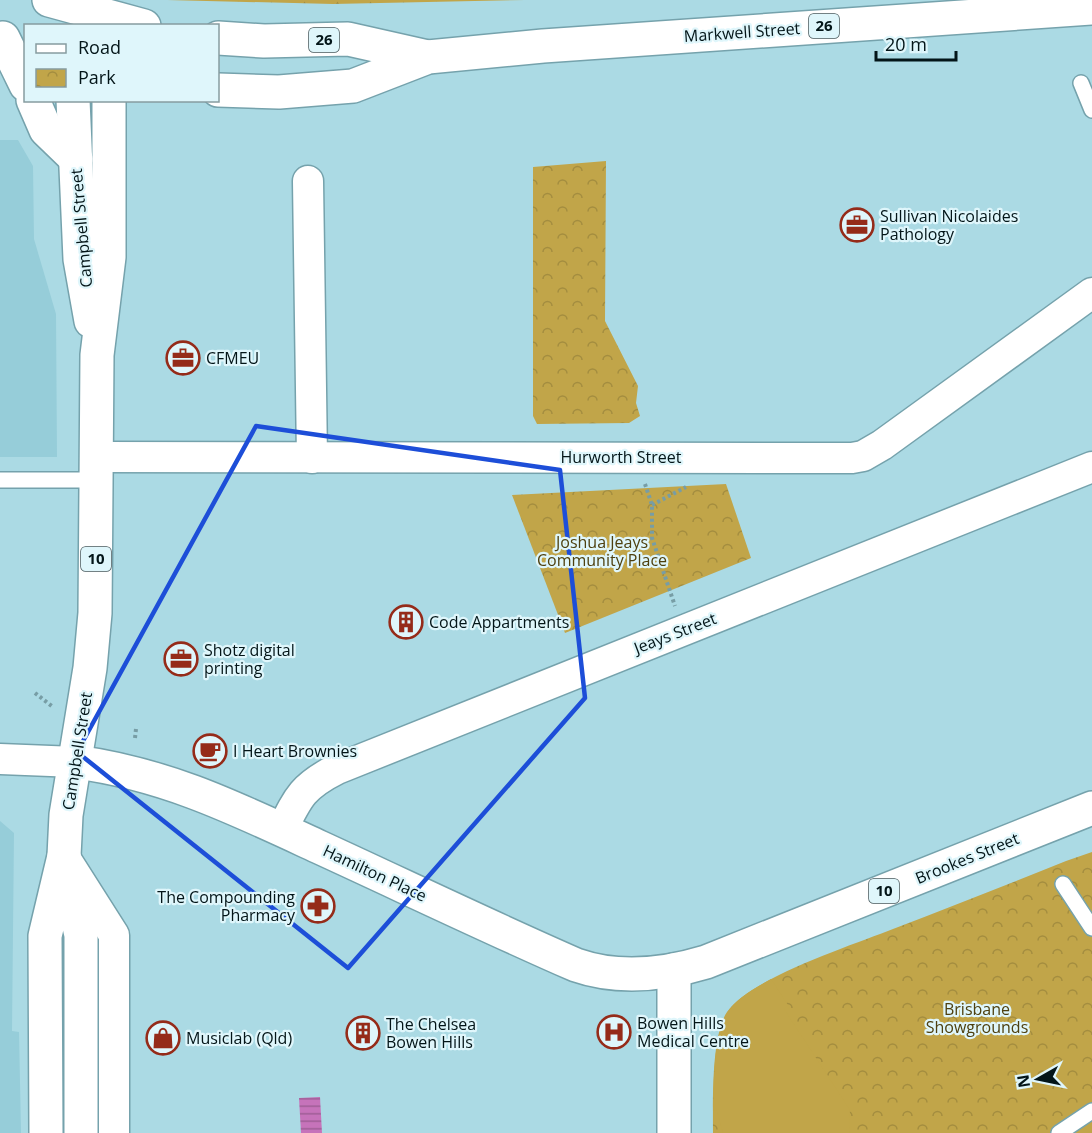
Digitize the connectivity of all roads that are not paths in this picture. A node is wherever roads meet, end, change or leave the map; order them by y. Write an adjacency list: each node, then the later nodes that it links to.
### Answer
1 (64, 8): 3 (main road)
2 (1092, 8): 7 (main road, Markwell Street / 26)
3 (108, 14): 4 (main road)
4 (138, 24)
5 (219, 38): 7 (main road, Markwell Street / 26)
6 (9, 40): 8 (main road)
7 (428, 57): 10 (main road, Markwell Street / 26)
8 (24, 80)
9 (1081, 83): 14 (lane)
10 (219, 90)
11 (34, 102): 15 (main road)
12 (73, 102): 15 (main road, Campbell Street / 10)
13 (109, 102): 18 (main road, Campbell Street / 10)
14 (1092, 110)
15 (76, 159): 18 (main road, Campbell Street / 10)
16 (308, 181): 19 (street)
17 (1092, 293): 19 (street, Hurworth Street)
18 (97, 355): 21 (main road, Campbell Street / 10)
19 (312, 458): 21 (street, Hurworth Street)
20 (1092, 467): 26 (street, Jeays Street)
21 (97, 469): 22 (lane); 24 (main road, Campbell Street / 10)
22 (0, 480)
23 (0, 759): 24 (street)
24 (76, 762): 26 (main road, Hamilton Place / 10); 27 (main road, Campbell Street)
25 (1092, 808): 30 (main road, Brookes Street / 10)
26 (282, 830): 30 (main road, Hamilton Place / 10)
27 (64, 856): 32 (main road); 33 (main road); 34 (street)
28 (1063, 884): 29 (lane)
29 (1092, 928)
30 (674, 970): 35 (main road)
31 (1092, 1111): 36 (lane)
32 (46, 1133)
33 (81, 1133)
34 (114, 1133)
35 (675, 1133)
36 (1059, 1133)

